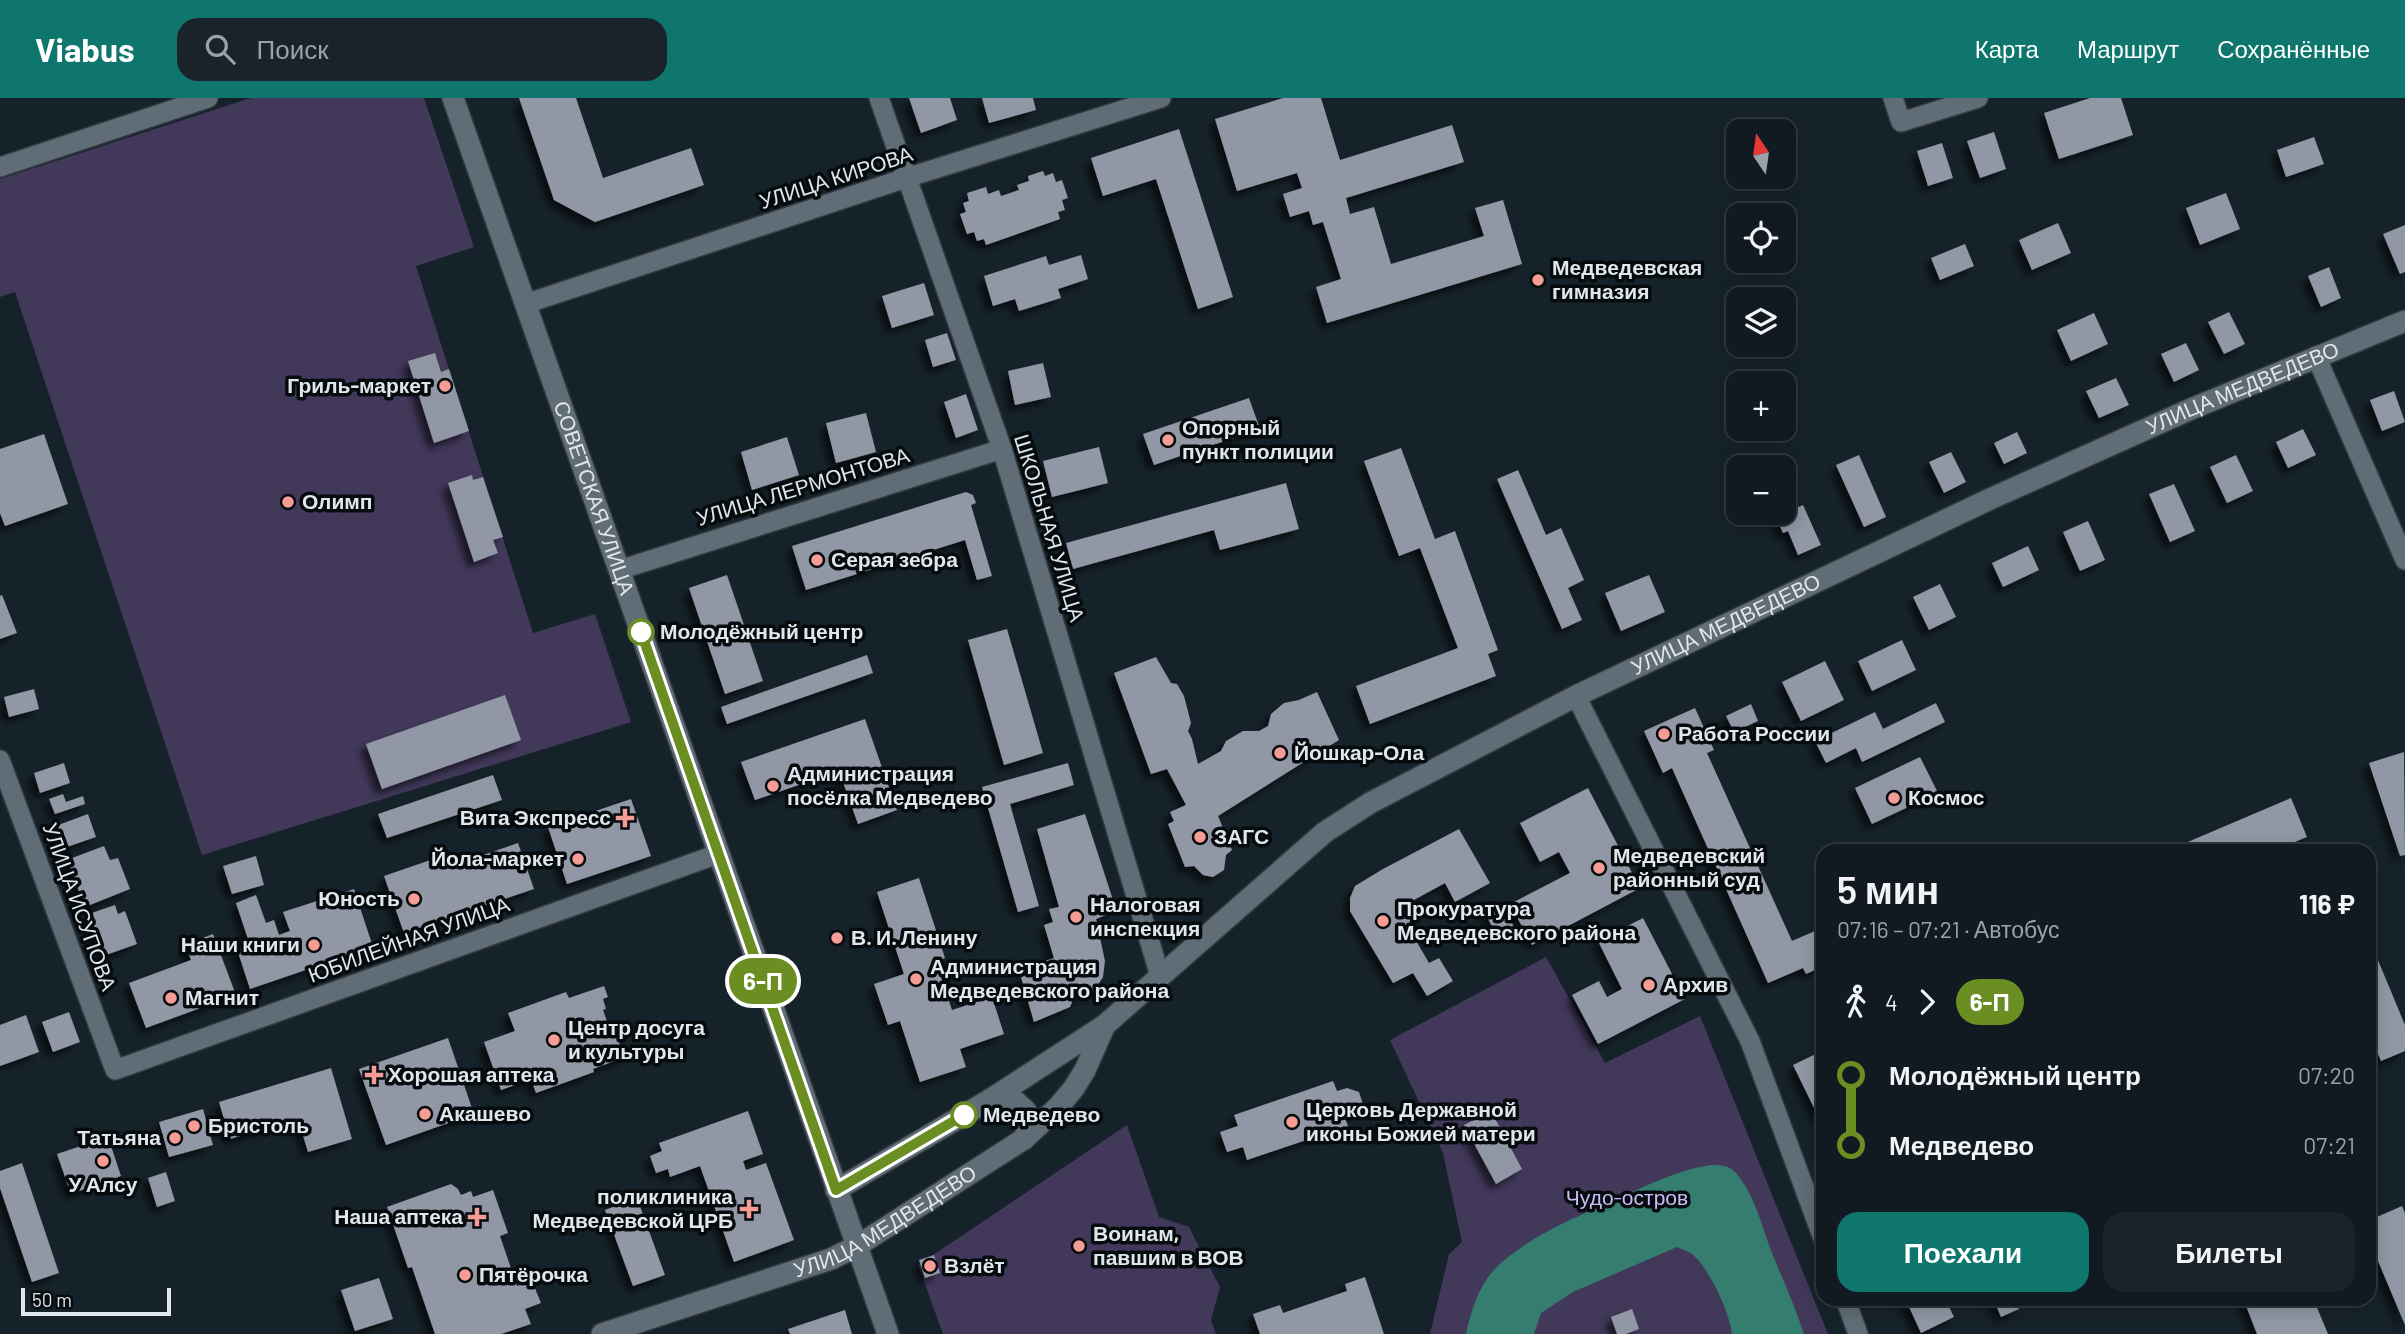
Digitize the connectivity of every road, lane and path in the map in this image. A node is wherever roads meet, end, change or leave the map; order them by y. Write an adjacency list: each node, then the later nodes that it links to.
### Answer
1 (208, 98): 7 (street)
2 (453, 98): 9 (street, СОВЕТСКАЯ УЛИЦА)
3 (878, 98): 8 (street, ШКОЛЬНАЯ УЛИЦА)
4 (1161, 98): 8 (street, УЛИЦА КИРОВА)
5 (1894, 98): 6 (street)
6 (1978, 98)
7 (0, 167)
8 (906, 178): 9 (street, УЛИЦА КИРОВА); 12 (street, ШКОЛЬНАЯ УЛИЦА)
9 (526, 303): 14 (street, СОВЕТСКАЯ УЛИЦА)
10 (2405, 321): 11 (street, УЛИЦА МЕДВЕДЕВО)
11 (2316, 356): 13 (street); 15 (street, УЛИЦА МЕДВЕДЕВО)
12 (1002, 449): 14 (street, УЛИЦА ЛЕРМОНТОВА); 18 (street, ШКОЛЬНАЯ УЛИЦА)
13 (2405, 560)
14 (619, 570): 17 (street, СОВЕТСКАЯ УЛИЦА)
15 (1576, 696): 18 (street, УЛИЦА МЕДВЕДЕВО); 24 (street)
16 (0, 760): 20 (street, УЛИЦА ИСУПОВА)
17 (718, 854): 20 (street, ЮБИЛЕЙНАЯ УЛИЦА); 23 (street, СОВЕТСКАЯ УЛИЦА)
18 (1160, 976): 19 (street, УЛИЦА МЕДВЕДЕВО)
19 (1105, 1025): 21 (street, УЛИЦА МЕДВЕДЕВО); 22 (street, УЛИЦА МЕДВЕДЕВО)
20 (115, 1070)
21 (991, 1099): 22 (street); 23 (street, УЛИЦА МЕДВЕДЕВО)
22 (1024, 1139): 25 (street, УЛИЦА МЕДВЕДЕВО)
23 (836, 1190): 25 (street, СОВЕТСКАЯ УЛИЦА)
24 (1816, 1219)
25 (857, 1246): 27 (street, УЛИЦА МЕДВЕДЕВО); 28 (street, СОВЕТСКАЯ УЛИЦА)
26 (1848, 1306): 29 (street)
27 (602, 1334)
28 (888, 1334)
29 (1858, 1334)

